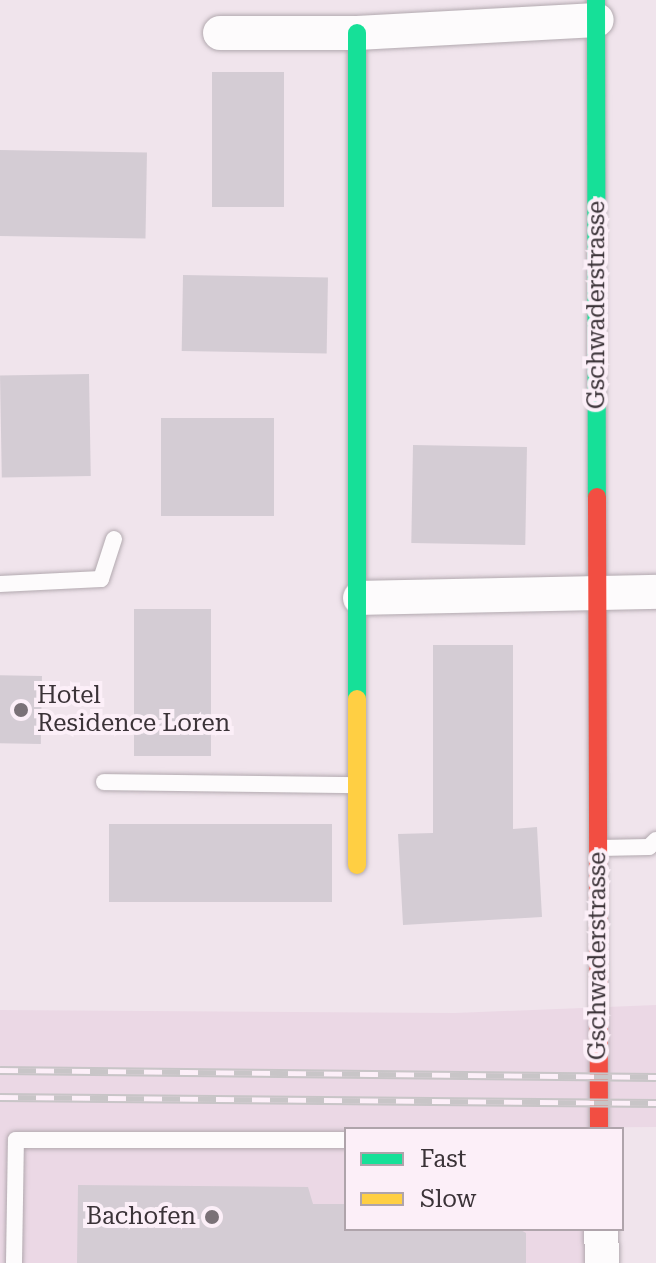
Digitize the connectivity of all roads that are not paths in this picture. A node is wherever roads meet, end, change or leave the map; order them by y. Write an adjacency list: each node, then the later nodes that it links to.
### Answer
1 (597, 10): 3 (street, Gschwaderstrasse); 6 (street, Gschwaderstrasse)
2 (220, 33): 3 (street, Gschwaderstrasse)
3 (357, 33): 8 (street)
4 (114, 539): 5 (lane)
5 (0, 584)
6 (597, 591): 7 (street); 8 (street); 12 (street, Gschwaderstrasse)
7 (656, 592)
8 (360, 598): 10 (street)
9 (104, 782): 10 (lane)
10 (356, 785): 13 (street)
11 (656, 840): 12 (lane)
12 (598, 848): 14 (street, Gschwaderstrasse)
13 (357, 865)
14 (599, 1127)
15 (344, 1140): 17 (lane)
16 (601, 1231): 18 (street)
17 (14, 1263)
18 (602, 1263)

